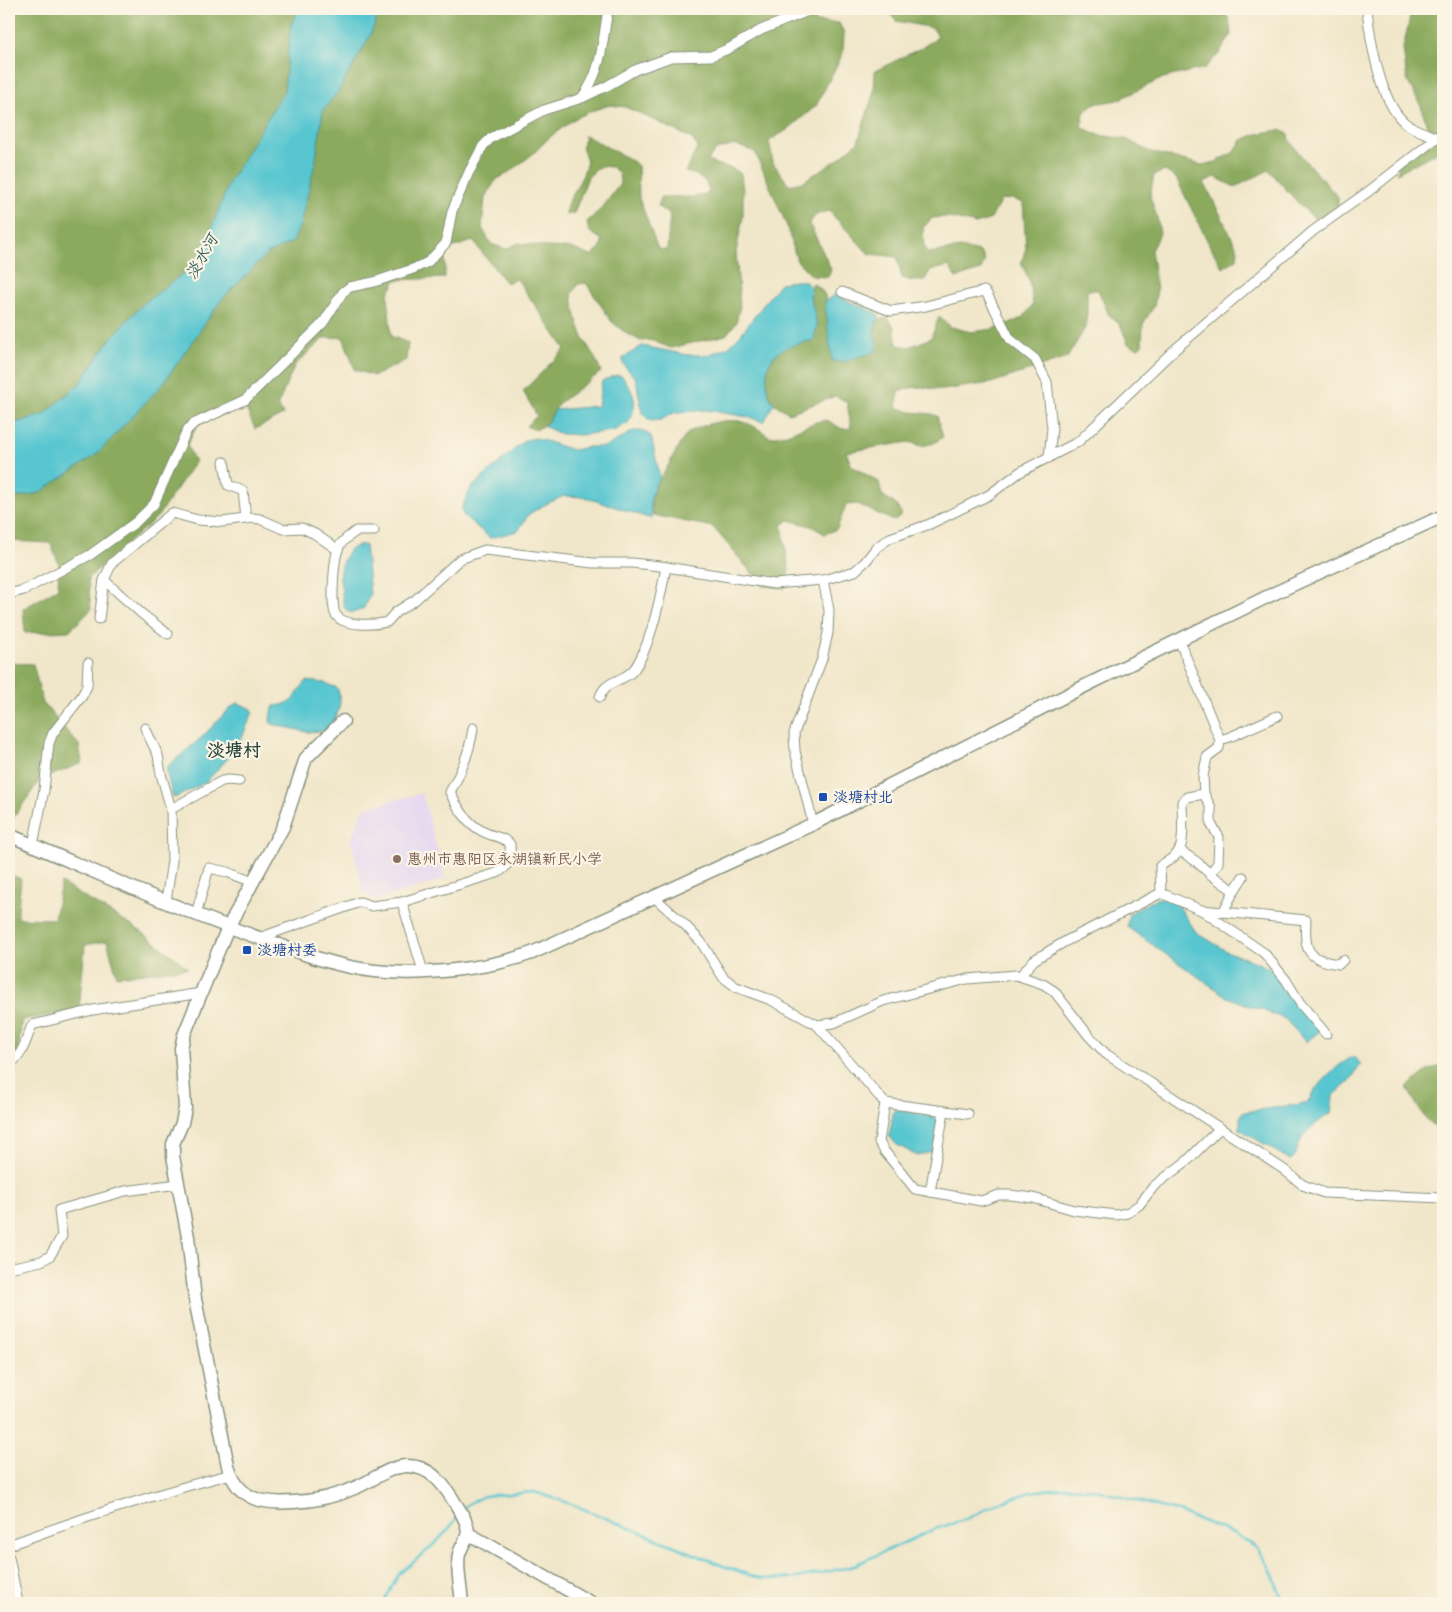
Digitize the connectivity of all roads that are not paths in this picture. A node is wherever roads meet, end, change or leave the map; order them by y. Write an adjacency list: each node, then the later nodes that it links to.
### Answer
1 (608, 9): 4 (street)
2 (813, 9): 4 (street)
3 (1367, 9): 5 (street)
4 (582, 98): 16 (street)
5 (1440, 136): 7 (street)
6 (842, 292): 7 (street)
7 (1049, 458): 15 (street)
8 (224, 462): 10 (street)
9 (1443, 516): 19 (main road)
10 (246, 519): 12 (street); 14 (street)
11 (374, 531): 12 (street)
12 (338, 550): 13 (street)
13 (666, 568): 15 (street); 21 (street)
14 (104, 580): 17 (street); 18 (street)
15 (823, 580): 30 (street)
16 (9, 594)
17 (99, 619)
18 (168, 634)
19 (1179, 640): 26 (street); 30 (main road)
20 (88, 663): 32 (street)
21 (600, 697)
22 (1277, 716): 26 (street)
23 (343, 721): 36 (main road)
24 (145, 728): 29 (street)
25 (474, 728): 41 (street)
26 (1220, 740): 28 (street)
27 (239, 781): 29 (street)
28 (1204, 794): 33 (street); 34 (street)
29 (171, 809): 40 (street)
30 (813, 824): 39 (main road)
31 (9, 835): 32 (main road)
32 (33, 845): 40 (main road)
33 (1179, 850): 34 (street); 38 (street)
34 (1210, 874): 37 (street)
35 (1243, 877): 37 (street)
36 (253, 882): 44 (street); 45 (main road)
37 (1234, 890): 43 (street)
38 (1161, 893): 42 (street); 49 (street)
39 (654, 897): 48 (main road); 51 (street)
40 (166, 901): 44 (main road)
41 (402, 902): 46 (street); 48 (street)
42 (1201, 910): 43 (street); 52 (street)
43 (1223, 912): 47 (street)
44 (196, 914): 45 (main road)
45 (228, 927): 46 (main road); 50 (main road)
46 (258, 938): 48 (main road)
47 (1343, 960)
48 (423, 971)
49 (1020, 976): 51 (street); 57 (street)
50 (202, 993): 53 (street); 58 (main road)
51 (818, 1025): 54 (street)
52 (1326, 1034)
53 (9, 1063)
54 (885, 1103): 55 (street); 59 (street)
55 (944, 1111): 56 (street); 59 (street)
56 (968, 1114)
57 (1220, 1128): 59 (street); 60 (street)
58 (178, 1184): 61 (street); 62 (main road)
59 (930, 1192)
60 (1443, 1198)
61 (9, 1268)
62 (231, 1474): 63 (main road); 64 (street)
63 (469, 1534): 67 (main road); 68 (main road)
64 (9, 1542)
65 (9, 1557): 66 (street)
66 (18, 1603)
67 (462, 1603)
68 (591, 1603)

